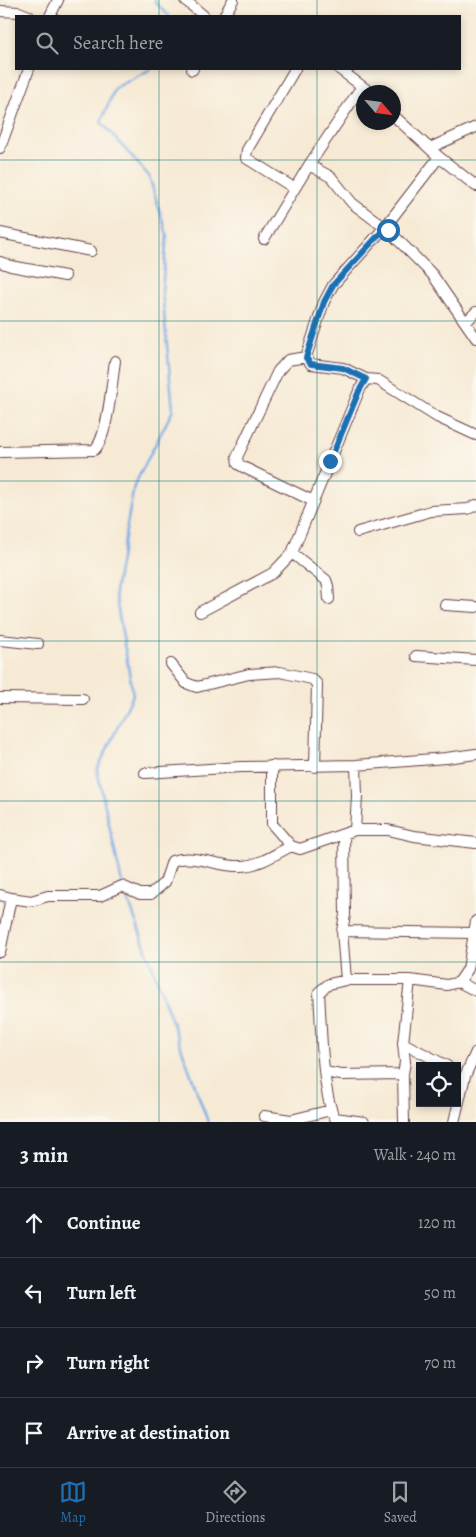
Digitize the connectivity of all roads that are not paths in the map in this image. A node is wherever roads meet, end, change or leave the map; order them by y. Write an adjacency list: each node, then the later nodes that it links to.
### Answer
1 (58, 0): 6 (street)
2 (185, 0): 7 (street)
3 (233, 0): 8 (street)
4 (0, 11): 5 (street)
5 (26, 15)
6 (50, 15)
7 (203, 15)
8 (225, 15)
9 (29, 70): 16 (street)
10 (294, 70): 21 (street)
11 (339, 70): 12 (street)
12 (360, 85)
13 (356, 103): 19 (street)
14 (401, 122): 17 (street)
15 (476, 127): 17 (street)
16 (0, 148)
17 (430, 148): 18 (street)
18 (439, 157): 20 (street); 22 (street)
19 (309, 166): 21 (street); 22 (street)
20 (476, 186)
21 (294, 188): 24 (street)
22 (385, 228): 29 (street); 31 (street)
23 (0, 233): 25 (street)
24 (264, 240)
25 (91, 251)
26 (0, 262): 27 (street)
27 (65, 276)
28 (476, 312): 29 (street)
29 (466, 322): 30 (street)
30 (476, 338)
31 (306, 358): 33 (street); 36 (street)
32 (115, 361): 35 (street)
33 (366, 379): 34 (street); 36 (street)
34 (476, 435)
35 (0, 452)
36 (313, 501): 39 (street)
37 (476, 505): 38 (street)
38 (358, 532)
39 (292, 553): 40 (street); 43 (street)
40 (329, 599)
41 (445, 605): 42 (street)
42 (476, 607)
43 (200, 612)
44 (0, 640): 45 (street)
45 (38, 644)
46 (416, 656): 47 (street)
47 (476, 660)
48 (171, 664): 54 (street)
49 (0, 698): 50 (street)
50 (83, 699)
51 (476, 754): 52 (street)
52 (356, 765): 54 (street); 56 (street)
53 (272, 766): 54 (street); 55 (street); 59 (street)
54 (316, 766)
55 (145, 773)
56 (354, 830): 57 (street); 58 (street)
57 (344, 834): 59 (street); 63 (street)
58 (476, 844)
59 (291, 846): 61 (street)
60 (0, 895): 61 (street)
61 (11, 898): 65 (street)
62 (476, 921): 64 (street)
63 (342, 931): 64 (street); 66 (street)
64 (474, 933): 68 (street)
65 (0, 952)
66 (346, 980): 67 (street); 73 (street)
67 (410, 980): 68 (street); 70 (street)
68 (459, 982): 69 (street)
69 (476, 991)
70 (403, 1043): 72 (street); 74 (street)
71 (476, 1052): 75 (street)
72 (439, 1062)
73 (325, 1072): 74 (street); 77 (street)
74 (403, 1074): 80 (street)
75 (461, 1074)
76 (456, 1107): 81 (street)
77 (331, 1110): 78 (street); 79 (street)
78 (264, 1116)
79 (364, 1122)
80 (404, 1122)
81 (454, 1122)

